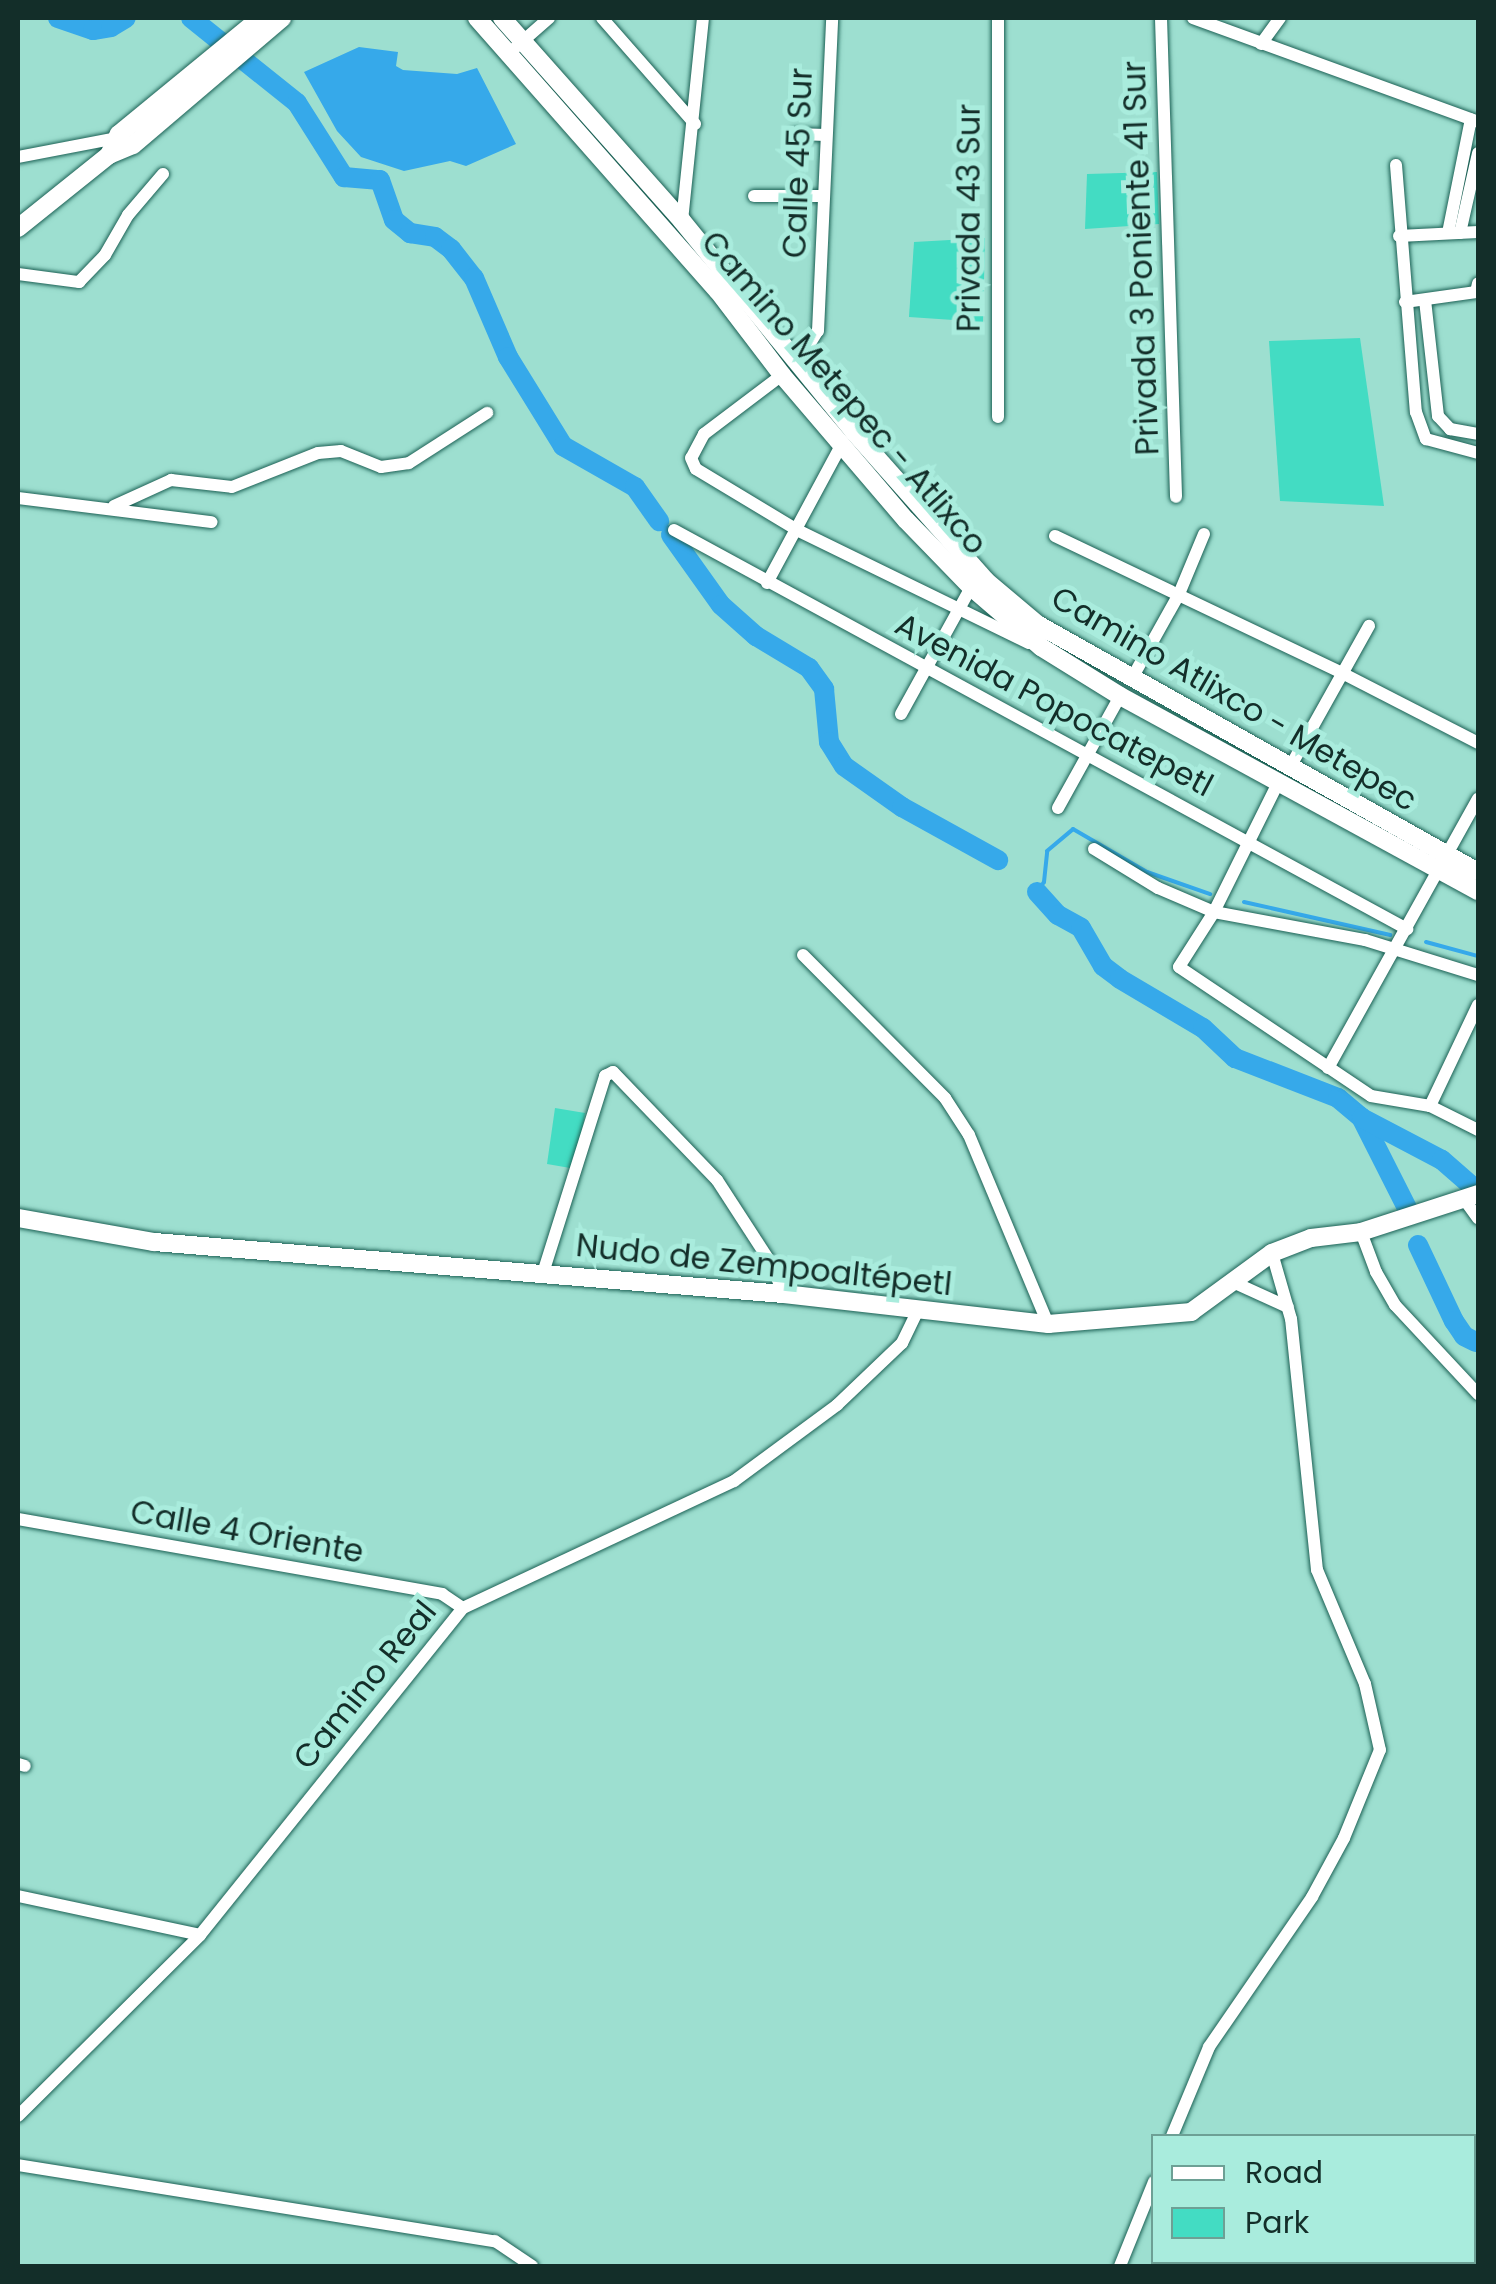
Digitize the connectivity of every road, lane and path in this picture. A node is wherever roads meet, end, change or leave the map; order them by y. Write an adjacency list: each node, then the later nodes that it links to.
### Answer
1 (282, 18): 12 (main road)
2 (477, 18): 14 (main road, Camino Metepec - Atlixco)
3 (502, 18): 14 (main road)
4 (549, 18): 14 (street)
5 (602, 18): 16 (street)
6 (704, 18): 16 (street)
7 (832, 18): 18 (street, Calle 45 Sur)
8 (998, 18): 38 (street, Privada 43 Sur)
9 (1162, 18): 43 (street, Privada 3 Poniente 41 Sur)
10 (1193, 18): 13 (street)
11 (1280, 18): 13 (street)
12 (257, 27): 19 (main road)
13 (1261, 44): 15 (street)
14 (517, 46): 20 (main road, Camino Metepec - Atlixco)
15 (1475, 121): 30 (street)
16 (694, 124): 27 (street)
17 (795, 134): 18 (street)
18 (826, 135): 26 (street, Calle 45 Sur)
19 (126, 140): 22 (street); 28 (main road)
20 (606, 148): 27 (main road, Camino Atlixco - Metepec); 36 (main road, Camino Metepec - Atlixco)
21 (1478, 152): 30 (street)
22 (18, 156)
23 (1396, 165): 31 (street)
24 (162, 174): 32 (street)
25 (754, 196): 26 (street)
26 (824, 196): 36 (street, Calle 45 Sur)
27 (682, 220): 36 (main road, Camino Atlixco - Metepec)
28 (18, 228)
29 (1478, 232): 30 (street)
30 (1454, 233): 31 (street)
31 (1399, 236): 35 (street)
32 (18, 274)
33 (1478, 283): 34 (street)
34 (1425, 300): 35 (street); 39 (street)
35 (1405, 302): 41 (street)
36 (785, 373): 40 (main road, Camino Metepec - Atlixco); 47 (street); 58 (main road, Camino Atlixco - Metepec)
37 (487, 413): 44 (street)
38 (998, 418)
39 (1478, 434)
40 (843, 442): 47 (street); 51 (main road, Camino Metepec - Atlixco)
41 (1478, 453)
42 (18, 498): 44 (street)
43 (1176, 498)
44 (114, 506): 45 (street)
45 (212, 522)
46 (674, 530): 50 (street, Avenida Popocatepetl)
47 (796, 530): 50 (street); 53 (street)
48 (1204, 534): 52 (street)
49 (1055, 536): 52 (street)
50 (766, 583): 56 (street, Avenida Popocatepetl)
51 (971, 587): 53 (street); 55 (main road, Camino Metepec - Atlixco)
52 (1178, 594): 57 (street); 58 (street)
53 (960, 612): 55 (street); 56 (street)
54 (1370, 626): 57 (street)
55 (1041, 647): 58 (main road, Camino Metepec - Atlixco)
56 (925, 668): 59 (street); 61 (street, Avenida Popocatepetl)
57 (1342, 672): 60 (street); 62 (street)
58 (1126, 688): 61 (street); 62 (main road, Camino Atlixco - Metepec); 63 (main road, Camino Metepec - Atlixco)
59 (901, 714)
60 (1478, 743)
61 (1087, 756): 65 (street); 66 (street, Avenida Popocatepetl)
62 (1290, 769): 68 (main road, Camino Atlixco - Metepec)
63 (1277, 785): 66 (street); 68 (main road, Camino Metepec - Atlixco)
64 (1478, 799): 68 (street)
65 (1058, 808)
66 (1247, 839): 71 (street); 72 (street, Avenida Popocatepetl)
67 (1094, 850): 71 (street)
68 (1443, 862): 69 (main road, Camino Atlixco - Metepec); 70 (main road, Camino Metepec - Atlixco); 72 (street)
69 (1478, 872)
70 (1478, 891)
71 (1214, 912): 73 (street); 77 (street)
72 (1408, 928): 73 (street)
73 (1393, 948): 75 (street); 77 (street)
74 (803, 955): 90 (street)
75 (1478, 976)
76 (1478, 1005): 78 (street)
77 (1328, 1068): 78 (street)
78 (1430, 1106): 79 (street)
79 (1478, 1130)
80 (1471, 1197): 82 (street); 83 (main road, Nudo de Zempoaltépetl)
81 (18, 1218): 85 (main road, Nudo de Zempoaltépetl)
82 (1478, 1218)
83 (1361, 1232): 84 (main road, Nudo de Zempoaltépetl); 91 (street)
84 (1272, 1253): 86 (main road, Nudo de Zempoaltépetl); 88 (street)
85 (543, 1273): 87 (main road, Nudo de Zempoaltépetl); 87 (street)
86 (1235, 1283): 88 (street); 90 (main road, Nudo de Zempoaltépetl)
87 (784, 1294): 89 (main road, Nudo de Zempoaltépetl)
88 (1288, 1307): 97 (street)
89 (918, 1310): 90 (main road, Nudo de Zempoaltépetl); 93 (street, Camino Real)
90 (1048, 1324)
91 (1478, 1394)
92 (18, 1519): 93 (street, Calle 4 Oriente)
93 (462, 1608): 95 (street, Camino Real)
94 (18, 1896): 95 (street)
95 (200, 1935): 96 (street, Camino Real)
96 (18, 2116)
97 (1173, 2134)
98 (18, 2164): 100 (street)
99 (1151, 2189): 101 (street)
100 (532, 2266)
101 (1120, 2266)

